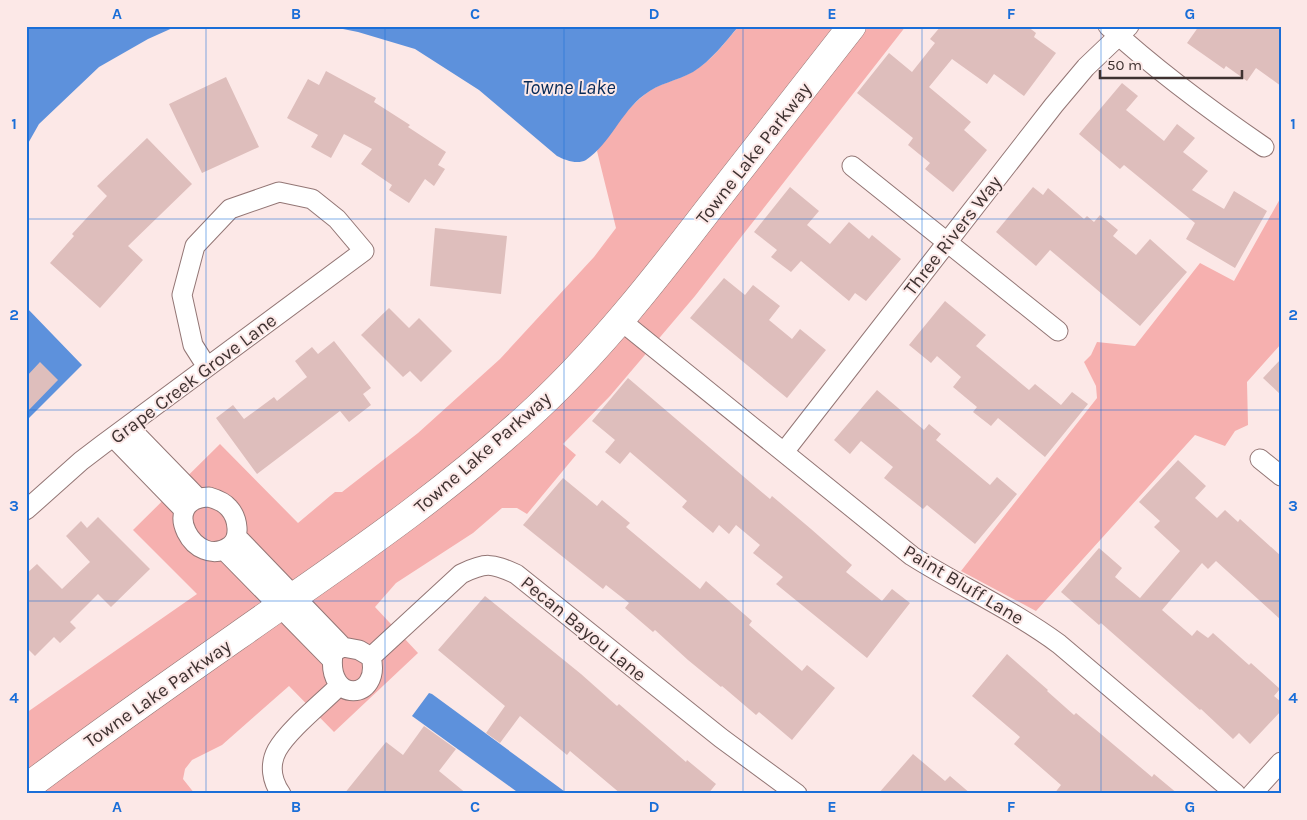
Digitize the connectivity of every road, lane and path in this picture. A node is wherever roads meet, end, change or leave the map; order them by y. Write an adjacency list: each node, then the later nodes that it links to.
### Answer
1 (852, 26): 6 (street, Towne Lake Parkway)
2 (1119, 29): 3 (street); 5 (street, Three Rivers Way)
3 (1264, 148)
4 (852, 166): 5 (street)
5 (947, 242): 7 (street); 10 (street, Three Rivers Way)
6 (620, 320): 10 (street, Paint Bluff Lane); 16 (street, Towne Lake Parkway)
7 (1058, 331)
8 (207, 367): 8 (street, Grape Creek Grove Lane); 9 (street, Grape Creek Grove Lane)
9 (120, 431): 13 (street); 14 (street, Grape Creek Grove Lane)
10 (784, 452): 24 (street, Paint Bluff Lane)
11 (1260, 459): 12 (street)
12 (1281, 476)
13 (191, 504): 15 (street); 15 (street)
14 (26, 510)
15 (230, 544): 16 (street)
16 (287, 602): 17 (street); 21 (street, Towne Lake Parkway)
17 (338, 654): 18 (street); 19 (street)
18 (371, 657): 19 (street); 23 (street, Pecan Bayou Lane)
19 (339, 686): 22 (street)
20 (1281, 762): 25 (street)
21 (26, 788)
22 (281, 794)
23 (796, 794)
24 (1236, 794)
25 (1252, 794)

